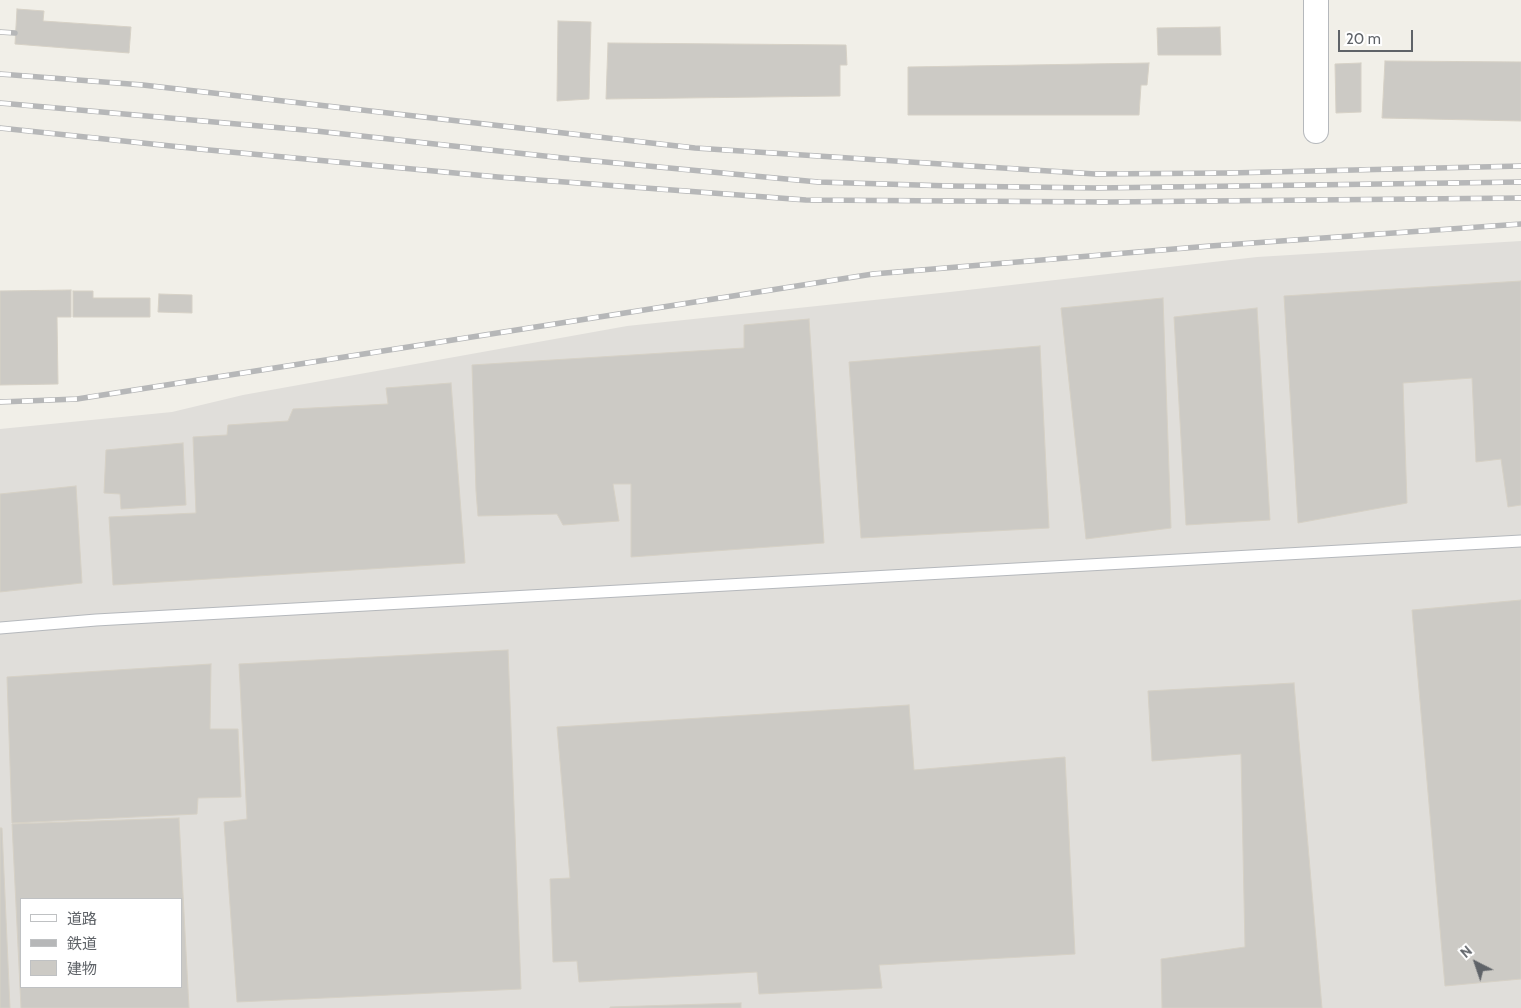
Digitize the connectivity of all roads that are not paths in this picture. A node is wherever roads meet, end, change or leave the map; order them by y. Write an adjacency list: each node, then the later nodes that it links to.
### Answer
1 (1316, 0): 2 (street)
2 (1316, 131)
3 (1521, 541): 4 (lane)
4 (0, 628)

